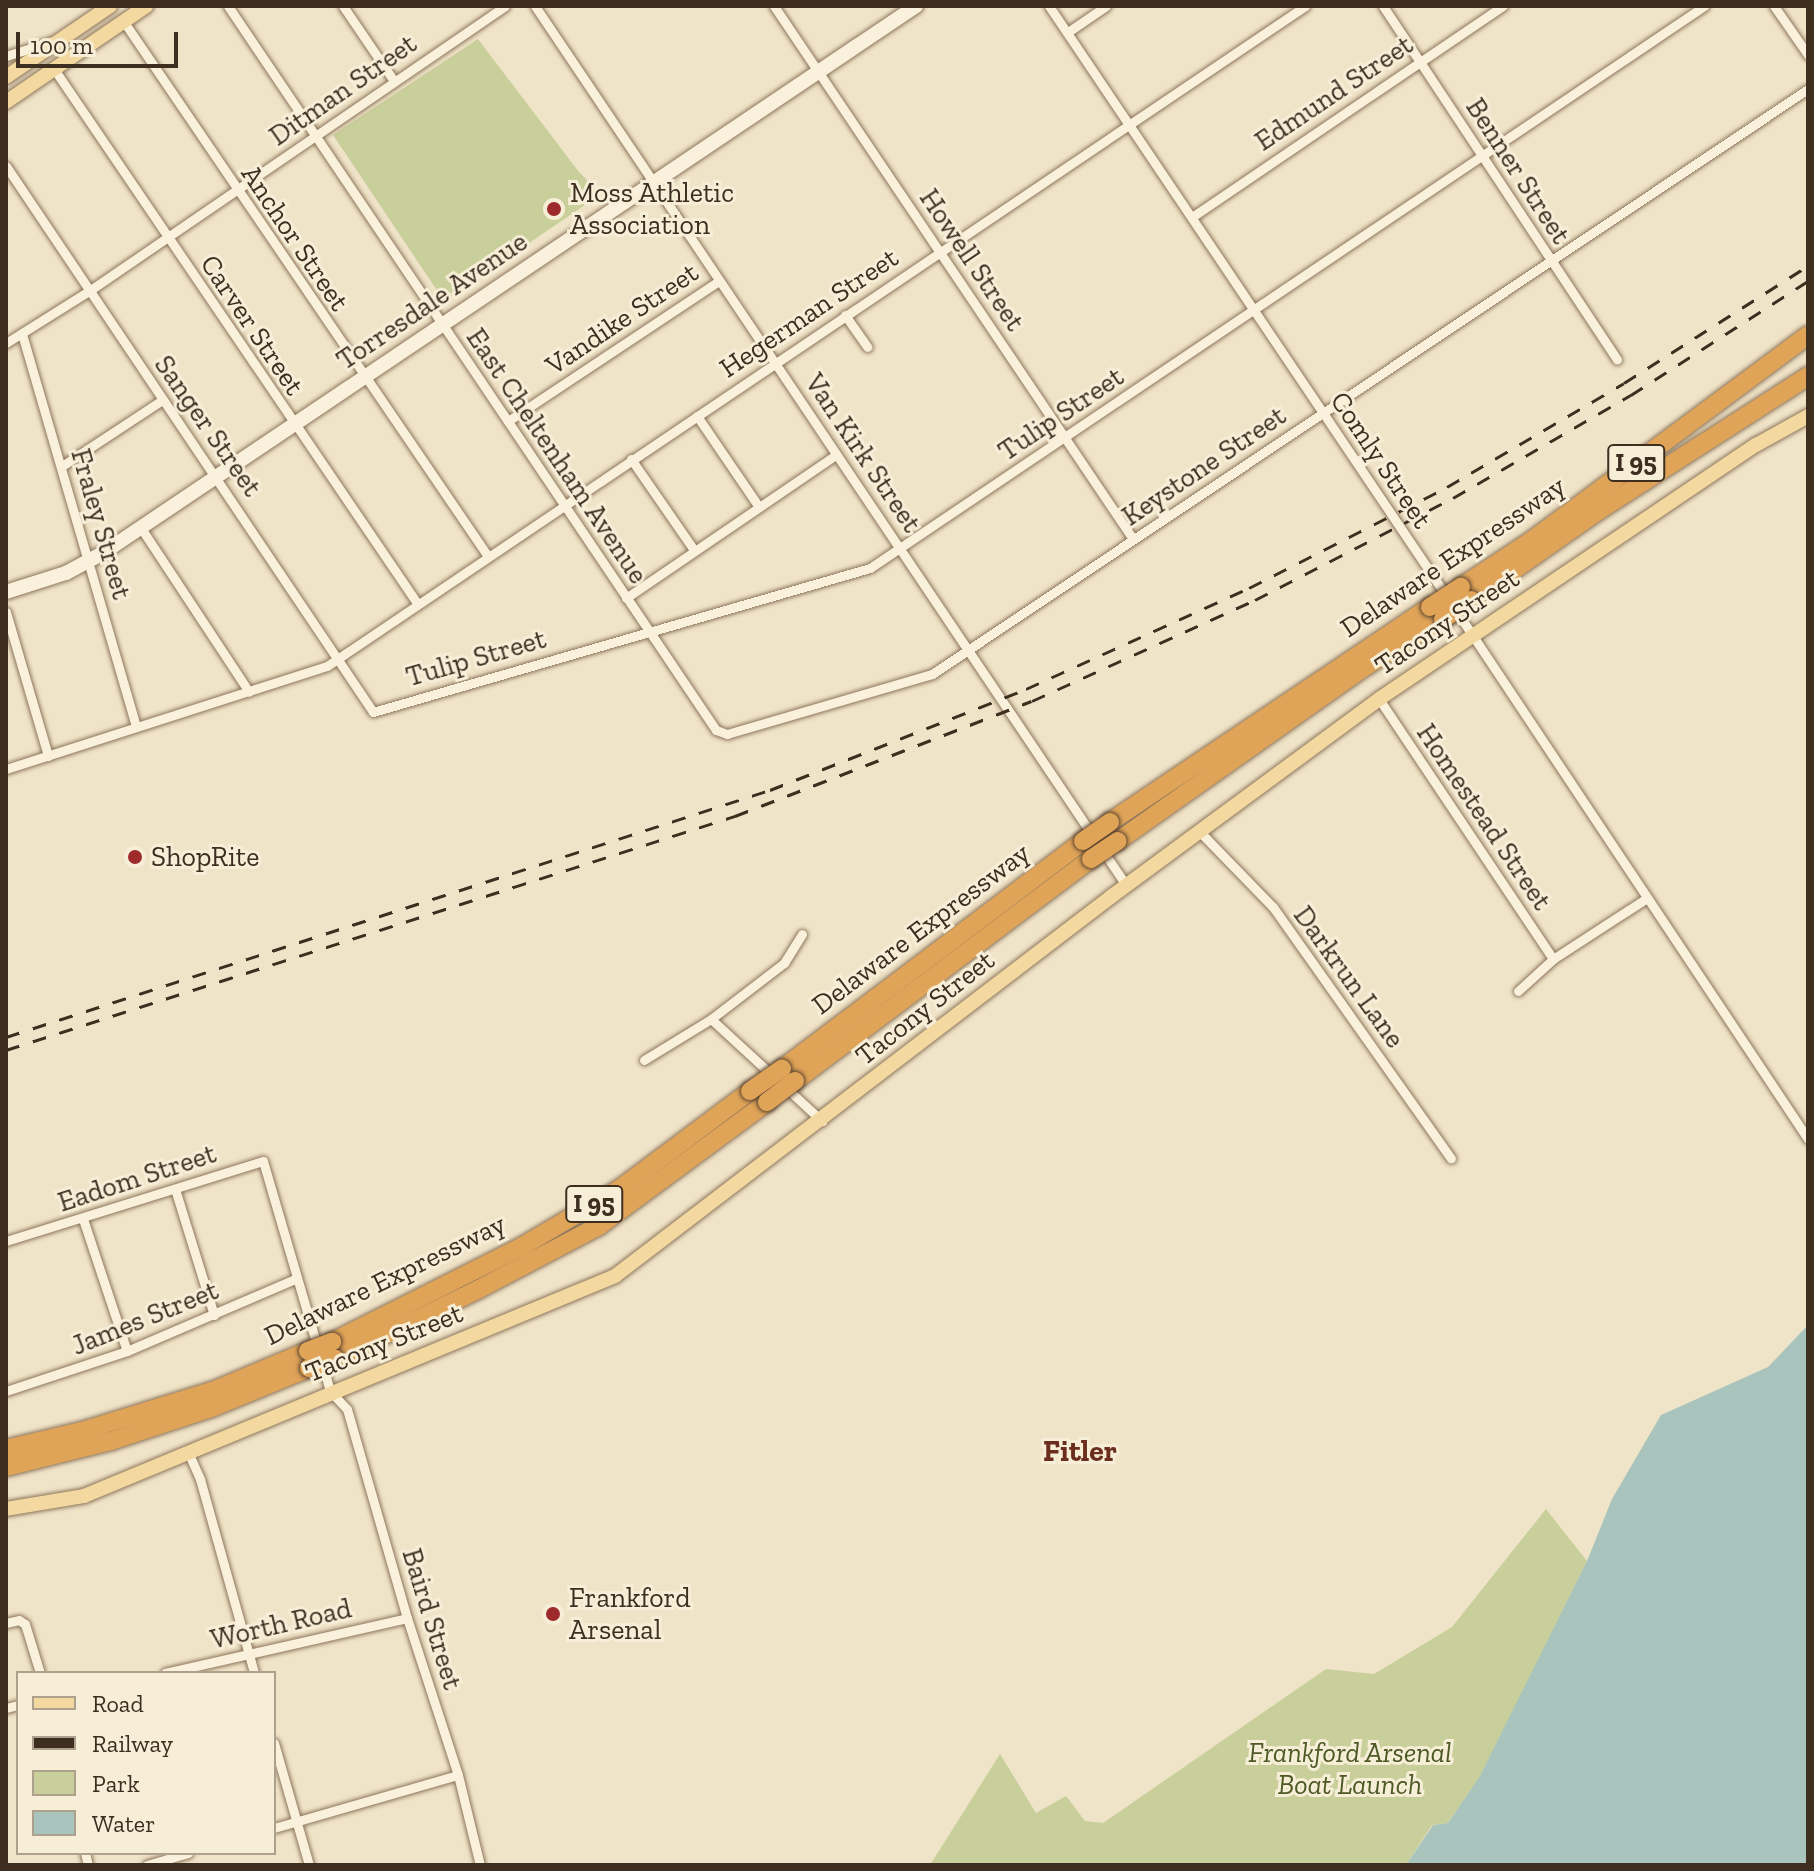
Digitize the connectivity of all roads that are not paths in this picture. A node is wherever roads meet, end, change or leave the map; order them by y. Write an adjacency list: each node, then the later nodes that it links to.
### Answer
1 (110, 6): 18 (main road)
2 (146, 6): 16 (main road)
3 (228, 6): 29 (street, East Cheltenham Avenue)
4 (343, 6): 25 (street)
5 (505, 6): 25 (street, Ditman Street)
6 (535, 6): 32 (street, Van Kirk Street)
7 (774, 6): 23 (street, Howell Street)
8 (916, 6): 23 (street, Torresdale Avenue)
9 (1049, 6): 17 (street, Comly Street)
10 (1106, 6): 17 (street)
11 (1305, 6): 28 (street, Hegerman Street)
12 (1383, 6): 21 (street, Benner Street)
13 (1503, 6): 21 (street, Edmund Street)
14 (1704, 6): 30 (street, Tulip Street)
15 (1774, 6): 19 (street)
16 (124, 22): 22 (main road); 33 (street, Anchor Street)
17 (1068, 32): 28 (street, Comly Street)
18 (60, 38): 20 (street); 24 (main road)
19 (1808, 55)
20 (6, 56)
21 (1419, 61): 30 (street, Benner Street); 34 (street, Edmund Street)
22 (54, 69): 27 (main road); 35 (street, Carver Street)
23 (819, 72): 32 (street, Torresdale Avenue); 36 (street, Howell Street)
24 (6, 77)
25 (394, 81): 29 (street, Ditman Street)
26 (1808, 89): 37 (street, Keystone Street)
27 (6, 102)
28 (1128, 125): 34 (street, Comly Street); 36 (street, Hegerman Street)
29 (315, 136): 33 (street, Ditman Street); 42 (street, East Cheltenham Avenue)
30 (1483, 154): 37 (street, Benner Street); 40 (street, Tulip Street)
31 (6, 166): 39 (street, Sanger Street)
32 (654, 183): 38 (street, Van Kirk Street); 42 (street, Torresdale Avenue)
33 (236, 189): 35 (street, Ditman Street); 50 (street, Anchor Street)
34 (1192, 217): 40 (street, Comly Street)
35 (165, 235): 39 (street, Ditman Street); 56 (street, Carver Street)
36 (939, 252): 41 (street, Hegerman Street); 57 (street, Howell Street)
37 (1551, 262): 47 (street, Benner Street); 52 (street, Keystone Street)
38 (719, 281): 48 (street, Van Kirk Street); 55 (street, Vandike Street)
39 (89, 291): 43 (street, Ditman Street); 51 (street, Sanger Street)
40 (1252, 311): 52 (street, Comly Street); 57 (street, Tulip Street)
41 (845, 315): 46 (street); 48 (street, Hegerman Street)
42 (442, 325): 50 (street, Torresdale Avenue); 55 (street, East Cheltenham Avenue)
43 (22, 334): 45 (street, Ditman Street); 60 (street, Fraley Street)
44 (1808, 335): 71 (highway, Delaware Expressway / I 95)
45 (6, 343)
46 (867, 347)
47 (1617, 359)
48 (775, 363): 53 (street, Hegerman Street); 58 (street, Van Kirk Street)
49 (1808, 376): 71 (highway, Delaware Expressway / I 95)
50 (364, 378): 56 (street, Torresdale Avenue); 68 (street, Anchor Street)
51 (162, 400): 60 (street); 61 (street, Sanger Street)
52 (1323, 413): 65 (street, Keystone Street); 77 (street, Comly Street)
53 (697, 416): 59 (street, Hegerman Street); 63 (street)
54 (1808, 416): 77 (main road, Tacony Street)
55 (508, 421): 62 (street, East Cheltenham Avenue)
56 (295, 425): 61 (street, Torresdale Avenue); 73 (street, Carver Street)
57 (1065, 438): 65 (street, Howell Street); 66 (street, Tulip Street)
58 (836, 455): 63 (street); 66 (street, Van Kirk Street)
59 (631, 459): 62 (street, Hegerman Street); 67 (street)
60 (62, 466): 69 (street, Fraley Street)
61 (217, 477): 64 (street, Torresdale Avenue); 79 (street, Sanger Street)
62 (563, 504): 68 (street, Hegerman Street); 72 (street, East Cheltenham Avenue)
63 (759, 507): 67 (street)
64 (141, 528): 69 (street, Torresdale Avenue); 80 (street)
65 (1133, 539): 78 (street, Keystone Street)
66 (900, 547): 76 (street, Tulip Street); 78 (street, Van Kirk Street)
67 (694, 550): 72 (street)
68 (487, 555): 73 (street, Hegerman Street)
69 (89, 562): 70 (street, Torresdale Avenue); 83 (street, Fraley Street)
70 (6, 592)
71 (1466, 593): 75 (highway, Delaware Expressway / I 95, bridge)
72 (626, 598): 76 (street, East Cheltenham Avenue)
73 (417, 603): 79 (street, Hegerman Street)
74 (6, 612): 85 (street)
75 (1437, 613): 95 (highway, Delaware Expressway / I 95, bridge); 95 (highway, Delaware Expressway / I 95, bridge)
76 (649, 631): 82 (street, Tulip Street); 84 (street, East Cheltenham Avenue)
77 (1473, 635): 81 (main road, Tacony Street); 89 (street, Comly Street)
78 (969, 650): 84 (street, Keystone Street); 88 (street, Van Kirk Street)
79 (338, 659): 80 (street); 82 (street, Sanger Street)
80 (249, 692): 83 (street)
81 (1379, 699): 87 (main road, Tacony Street); 91 (street, Homestead Street)
82 (373, 712)
83 (136, 726): 85 (street)
84 (716, 730)
85 (48, 756): 86 (street)
86 (6, 769)
87 (1200, 832): 88 (main road, Tacony Street); 98 (street, Darkrun Lane)
88 (1126, 885): 96 (main road, Tacony Street)
89 (1647, 898): 91 (street); 97 (street, Comly Street)
90 (802, 934): 93 (street)
91 (1553, 959): 92 (street)
92 (1518, 991)
93 (711, 1019): 94 (street); 96 (street)
94 (644, 1060)
95 (789, 1075): 104 (highway, Delaware Expressway / I 95, bridge); 104 (highway, Delaware Expressway / I 95, bridge)
96 (822, 1121): 109 (main road, Tacony Street)
97 (1808, 1139)
98 (1451, 1158)
99 (175, 1189): 100 (street, Eadom Street); 102 (street, Eadom Street); 103 (street)
100 (83, 1219): 101 (street, Eadom Street); 105 (street)
101 (6, 1241)
102 (297, 1278): 103 (street, James Street); 109 (street)
103 (214, 1315): 105 (street, James Street)
104 (333, 1350): 106 (highway, Delaware Expressway / I 95, bridge)
105 (127, 1351): 108 (street, James Street)
106 (309, 1360): 110 (highway, Delaware Expressway / I 95); 112 (highway, Delaware Expressway / I 95)
107 (6, 1378): 108 (street)
108 (7, 1391)
109 (330, 1391): 111 (main road, Tacony Street); 114 (street, Baird Street)
110 (6, 1449)
111 (188, 1452): 113 (main road, Tacony Street); 116 (street)
112 (6, 1467)
113 (6, 1509)
114 (407, 1618): 116 (street, Worth Road); 121 (street, Baird Street)
115 (6, 1623): 117 (street)
116 (249, 1655): 118 (street, Worth Road); 119 (street)
117 (39, 1671)
118 (174, 1671)
119 (253, 1671)
120 (276, 1750): 122 (street)
121 (458, 1775): 122 (street); 127 (street, Baird Street)
122 (296, 1821): 123 (street); 126 (street)
123 (276, 1827)
124 (181, 1855): 125 (street)
125 (147, 1865)
126 (309, 1865)
127 (480, 1865)

